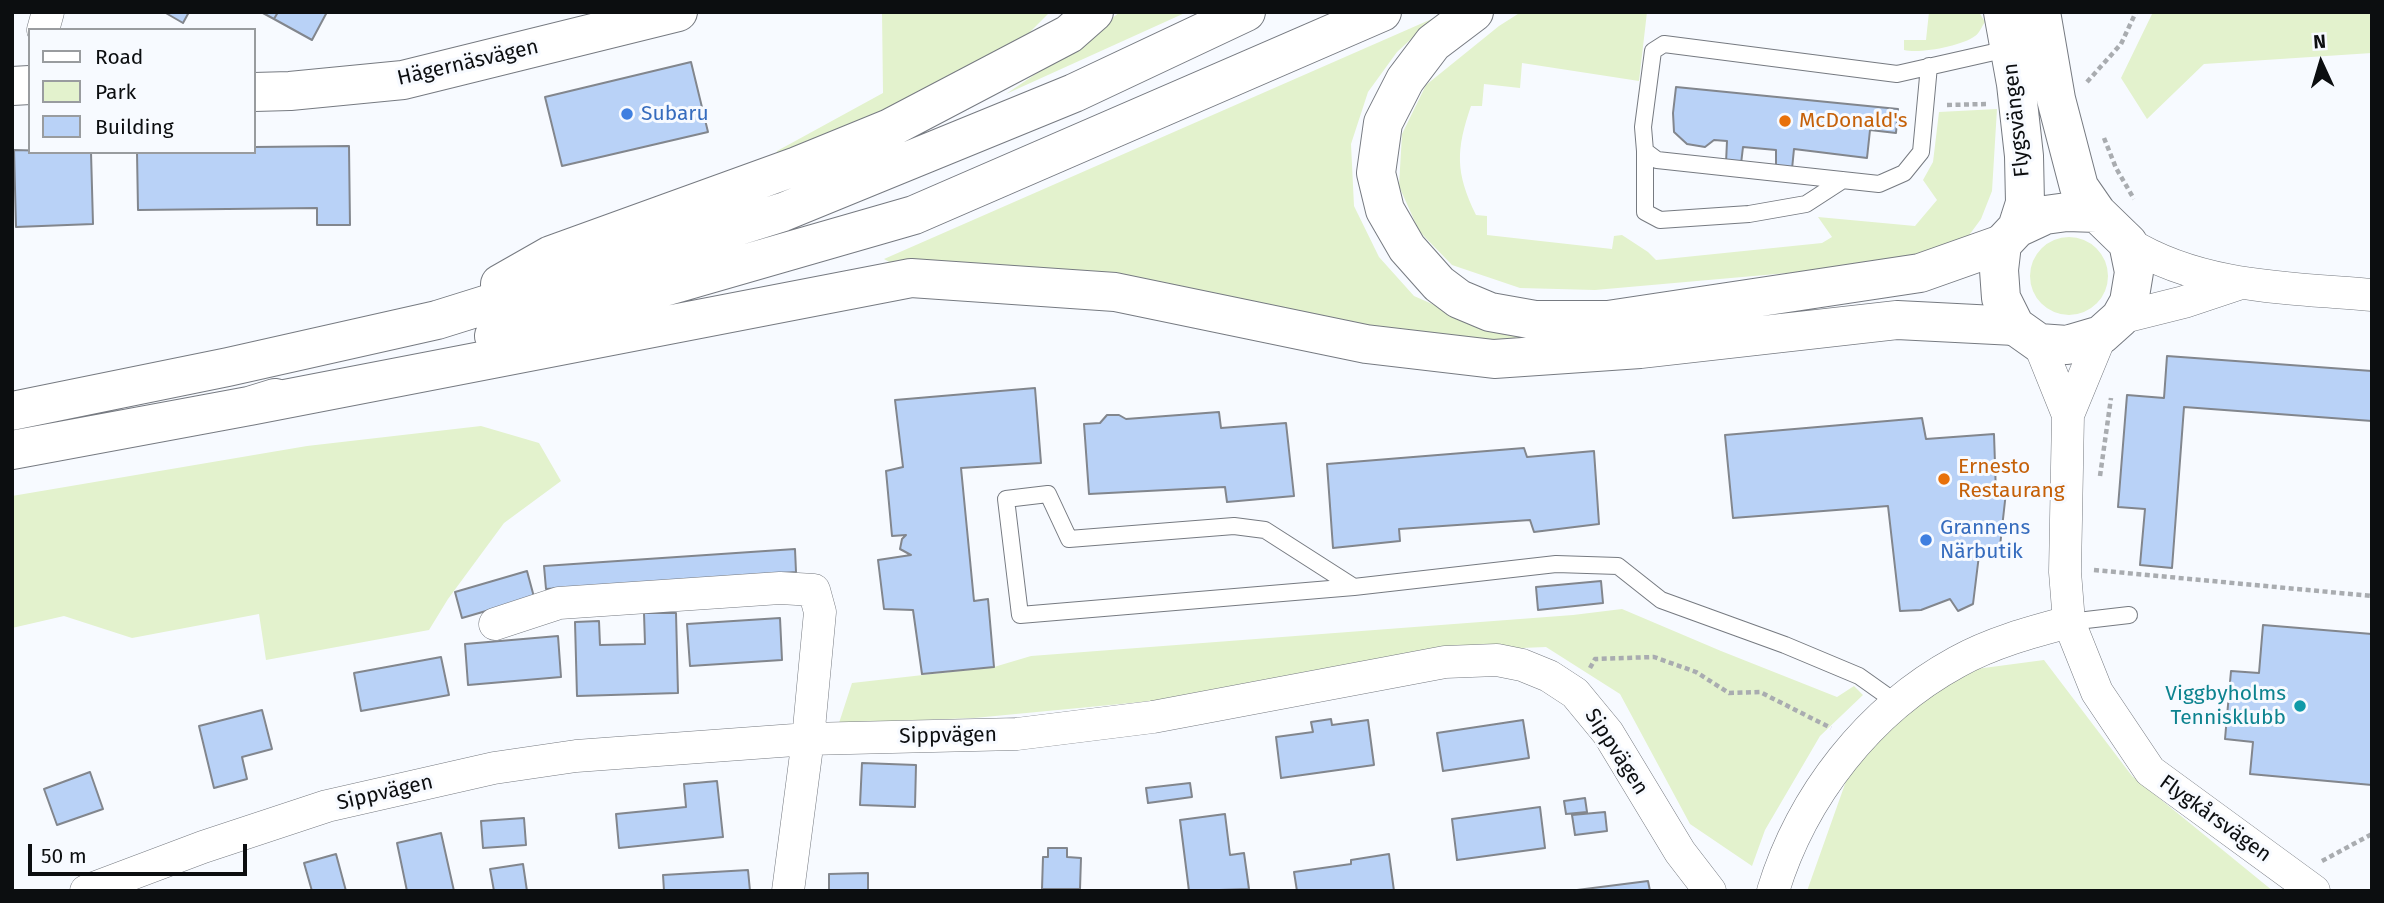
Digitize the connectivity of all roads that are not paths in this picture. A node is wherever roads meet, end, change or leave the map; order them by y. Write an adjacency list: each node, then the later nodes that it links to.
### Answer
1 (678, 12): 8 (main road, Hägernäsvägen)
2 (1094, 12): 16 (main road)
3 (1246, 12): 16 (main road)
4 (1382, 12): 19 (main road)
5 (1474, 12): 12 (main road)
6 (2026, 33): 7 (lane); 11 (main road, Flygsvängen); 12 (main road, Flygsvängen)
7 (1929, 66): 9 (lane); 10 (lane)
8 (256, 92)
9 (1645, 150): 10 (lane); 10 (lane)
10 (1843, 180)
11 (2097, 213): 12 (main road); 13 (main road)
12 (1998, 242): 18 (main road)
13 (2128, 243): 14 (street); 17 (main road)
14 (2241, 283): 15 (street); 17 (street)
15 (2372, 295)
16 (437, 320): 20 (main road)
17 (2111, 326): 18 (main road); 21 (street, Flygkårsvägen)
18 (2027, 335): 19 (main road); 21 (street, Flygkårsvägen)
19 (249, 405): 22 (main road)
20 (12, 411)
21 (2068, 415): 25 (street, Flygkårsvägen)
22 (12, 450)
23 (1354, 587): 23 (lane); 27 (lane)
24 (2129, 615): 25 (lane)
25 (2068, 622): 27 (street); 29 (street, Flygkårsvägen)
26 (495, 624): 28 (street)
27 (1897, 703): 33 (street)
28 (808, 739): 30 (street, Sippvägen); 31 (street); 32 (street, Sippvägen)
29 (2304, 883)
30 (86, 891)
31 (788, 891)
32 (1710, 891)
33 (1773, 891)

